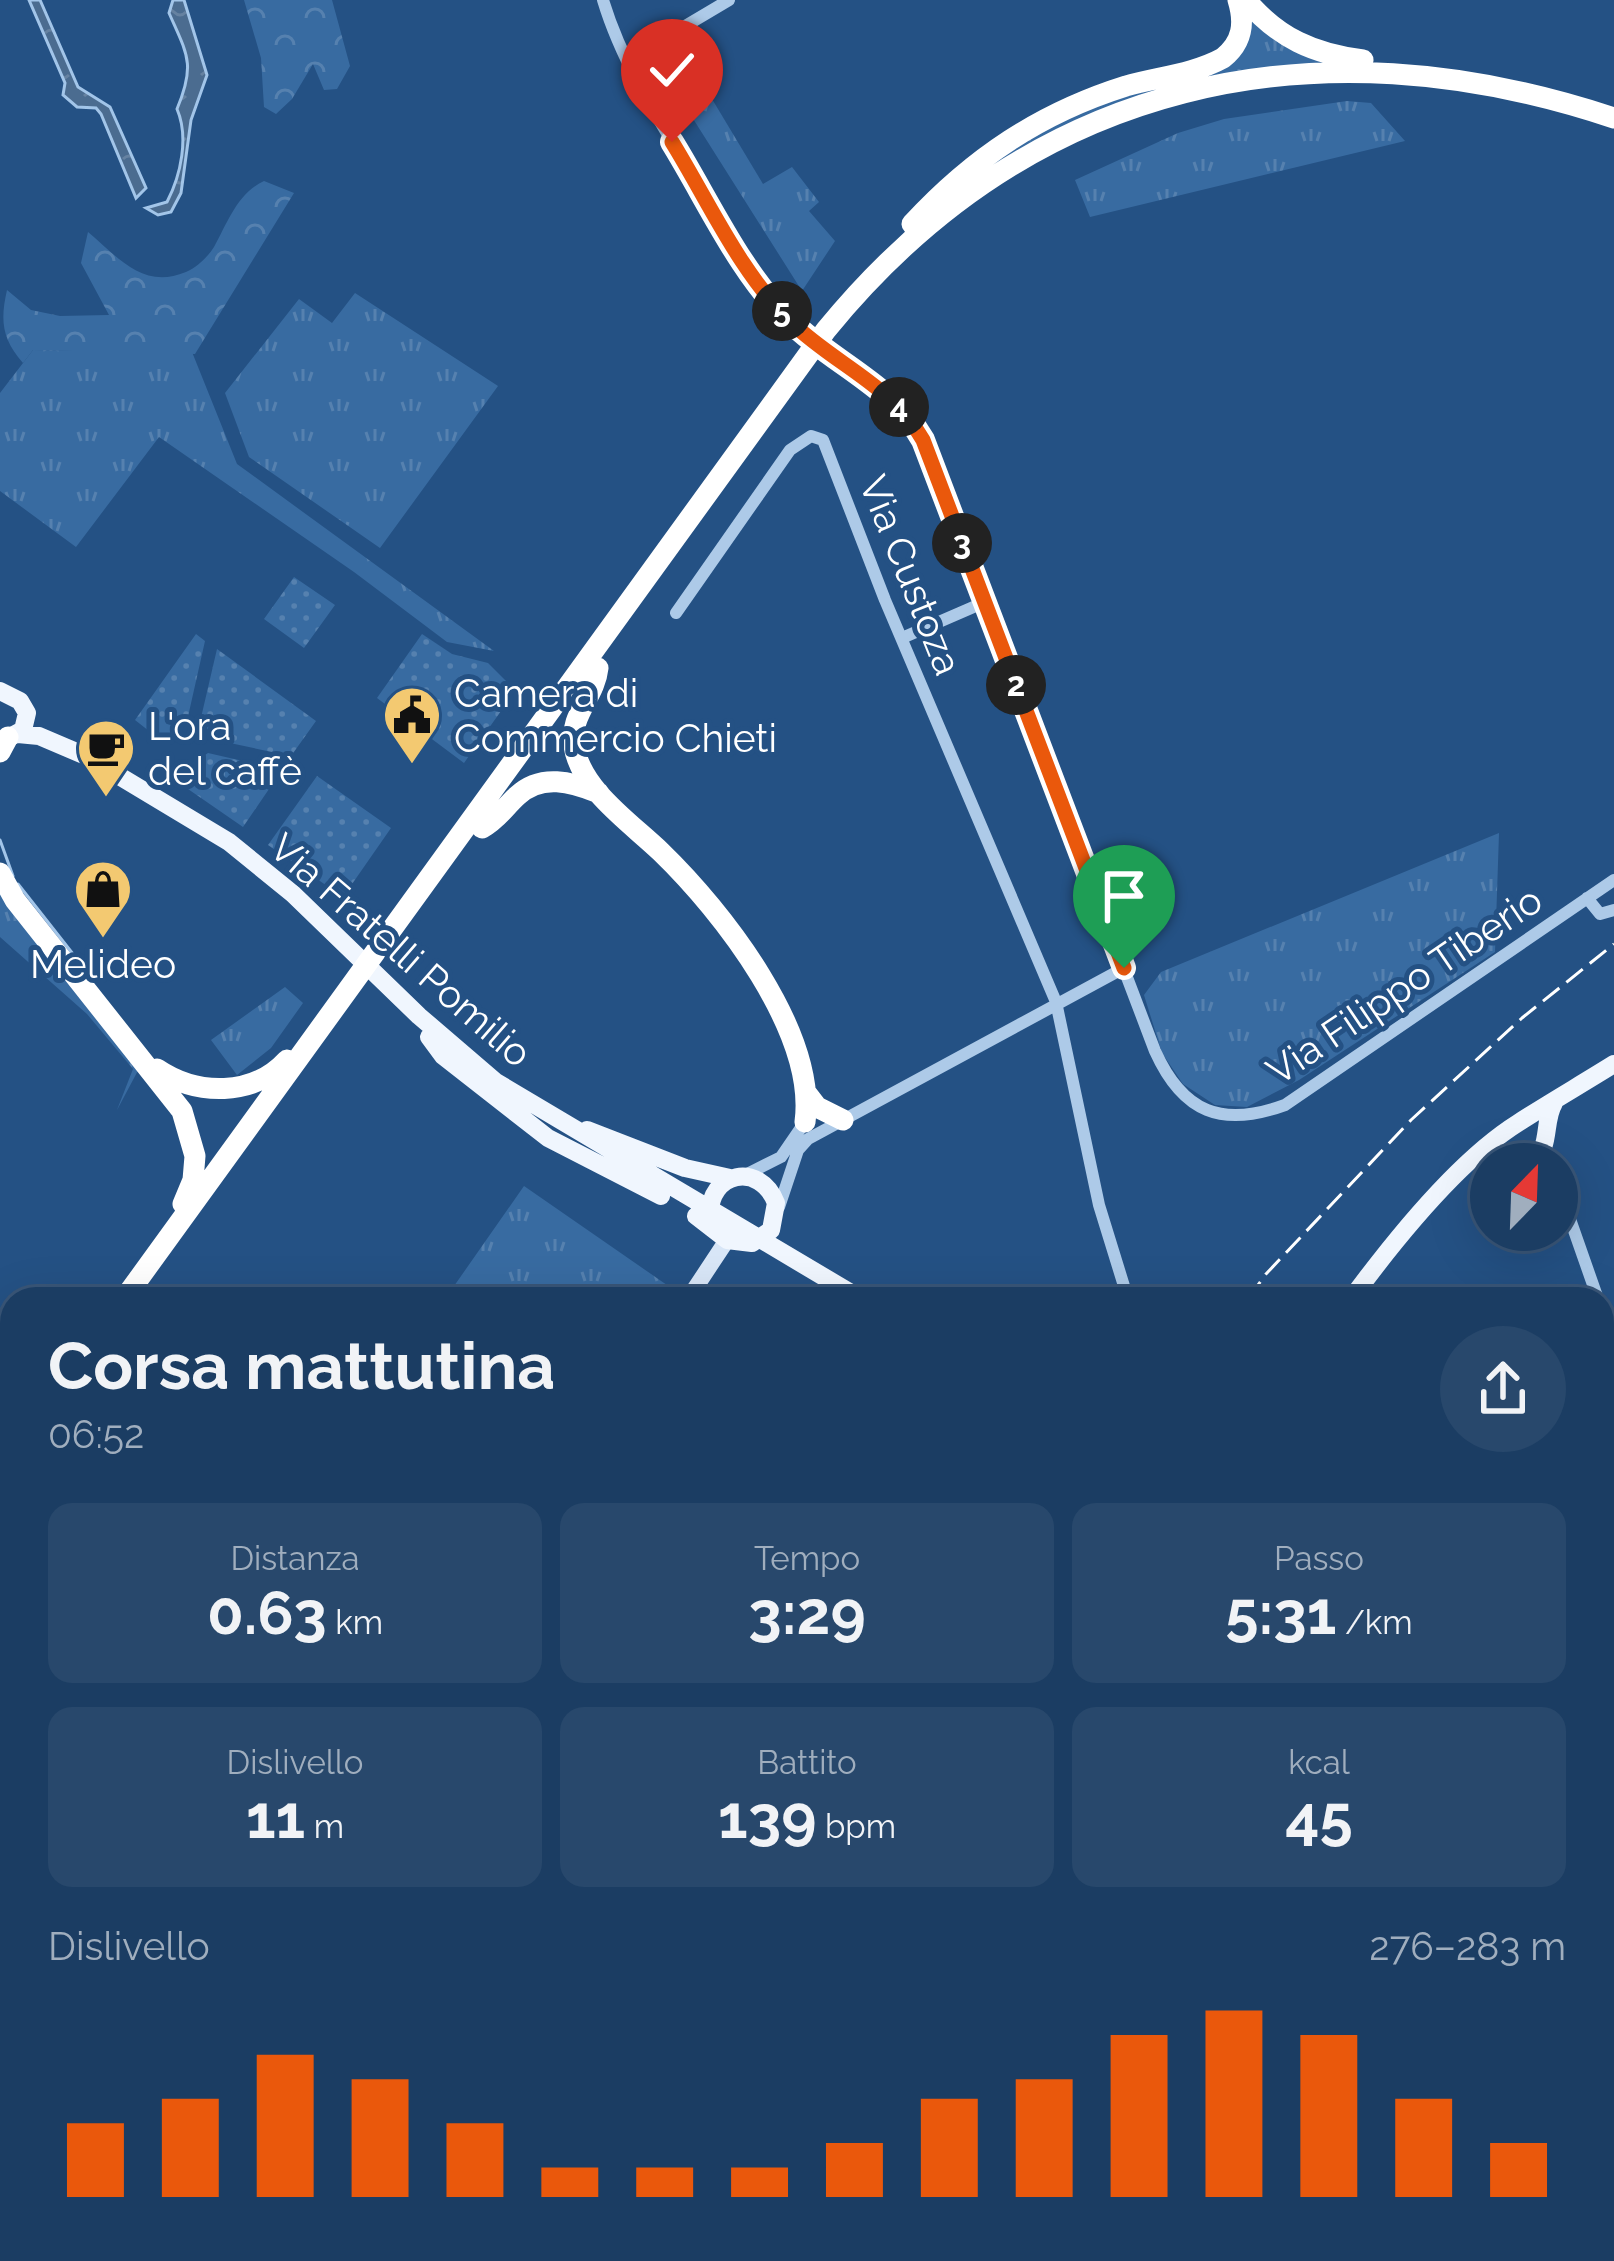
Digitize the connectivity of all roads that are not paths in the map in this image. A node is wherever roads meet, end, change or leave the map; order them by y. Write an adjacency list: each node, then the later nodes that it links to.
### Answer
1 (603, 0): 4 (street, Via Filippo Tiberio)
2 (729, 0): 4 (street)
3 (1242, 0): 5 (highway); 8 (highway)
4 (628, 60): 9 (street, Via Filippo Tiberio)
5 (1396, 71): 6 (highway); 8 (highway)
6 (1614, 118)
7 (1614, 133): 12 (highway)
8 (884, 266): 26 (highway)
9 (985, 602): 11 (street); 23 (street, Via Filippo Tiberio)
10 (676, 613): 11 (street, Via Custoza)
11 (902, 638): 25 (street, Via Custoza)
12 (598, 668): 17 (highway); 18 (highway)
13 (4, 696): 14 (main road, Via Fratelli Pomilio)
14 (27, 712): 15 (main road); 16 (main road, Via Fratelli Pomilio)
15 (7, 740): 16 (main road, Via Fratelli Pomilio)
16 (86, 756): 24 (main road, Via Fratelli Pomilio)
17 (599, 793): 18 (highway); 29 (highway)
18 (482, 828): 49 (highway)
19 (0, 873): 27 (highway)
20 (1614, 880): 21 (street, Via Filippo Tiberio)
21 (1587, 898): 22 (street); 23 (street, Via Filippo Tiberio)
22 (1614, 910)
23 (1124, 968): 25 (street)
24 (402, 999): 31 (main road, Via Fratelli Pomilio); 44 (main road)
25 (1056, 1002): 32 (street); 55 (street, Via Custoza)
26 (318, 1031): 27 (highway); 47 (highway)
27 (147, 1063): 47 (highway)
28 (1614, 1064): 30 (main road)
29 (807, 1094): 32 (highway); 33 (highway)
30 (1555, 1102): 34 (main road); 35 (main road)
31 (545, 1114): 41 (main road); 53 (main road, Via Fratelli Pomilio)
32 (843, 1120): 33 (street); 39 (street)
33 (805, 1122): 39 (street); 41 (street)
34 (1517, 1126): 35 (main road); 36 (main road); 42 (main road)
35 (1545, 1137): 37 (main road); 38 (street)
36 (1509, 1143)
37 (1543, 1143)
38 (1546, 1143)
39 (799, 1149): 43 (street)
40 (1470, 1170): 42 (main road)
41 (737, 1177): 43 (main road); 44 (main road)
42 (1445, 1189): 56 (main road)
43 (774, 1222): 45 (main road); 54 (main road)
44 (712, 1225): 45 (main road)
45 (741, 1242): 50 (street); 51 (main road); 52 (street)
46 (1578, 1242): 57 (street)
47 (144, 1271): 48 (highway)
48 (133, 1287)
49 (151, 1287)
50 (699, 1287)
51 (816, 1287)
52 (825, 1287)
53 (841, 1287)
54 (857, 1287)
55 (1124, 1287)
56 (1360, 1287)
57 (1594, 1287)

